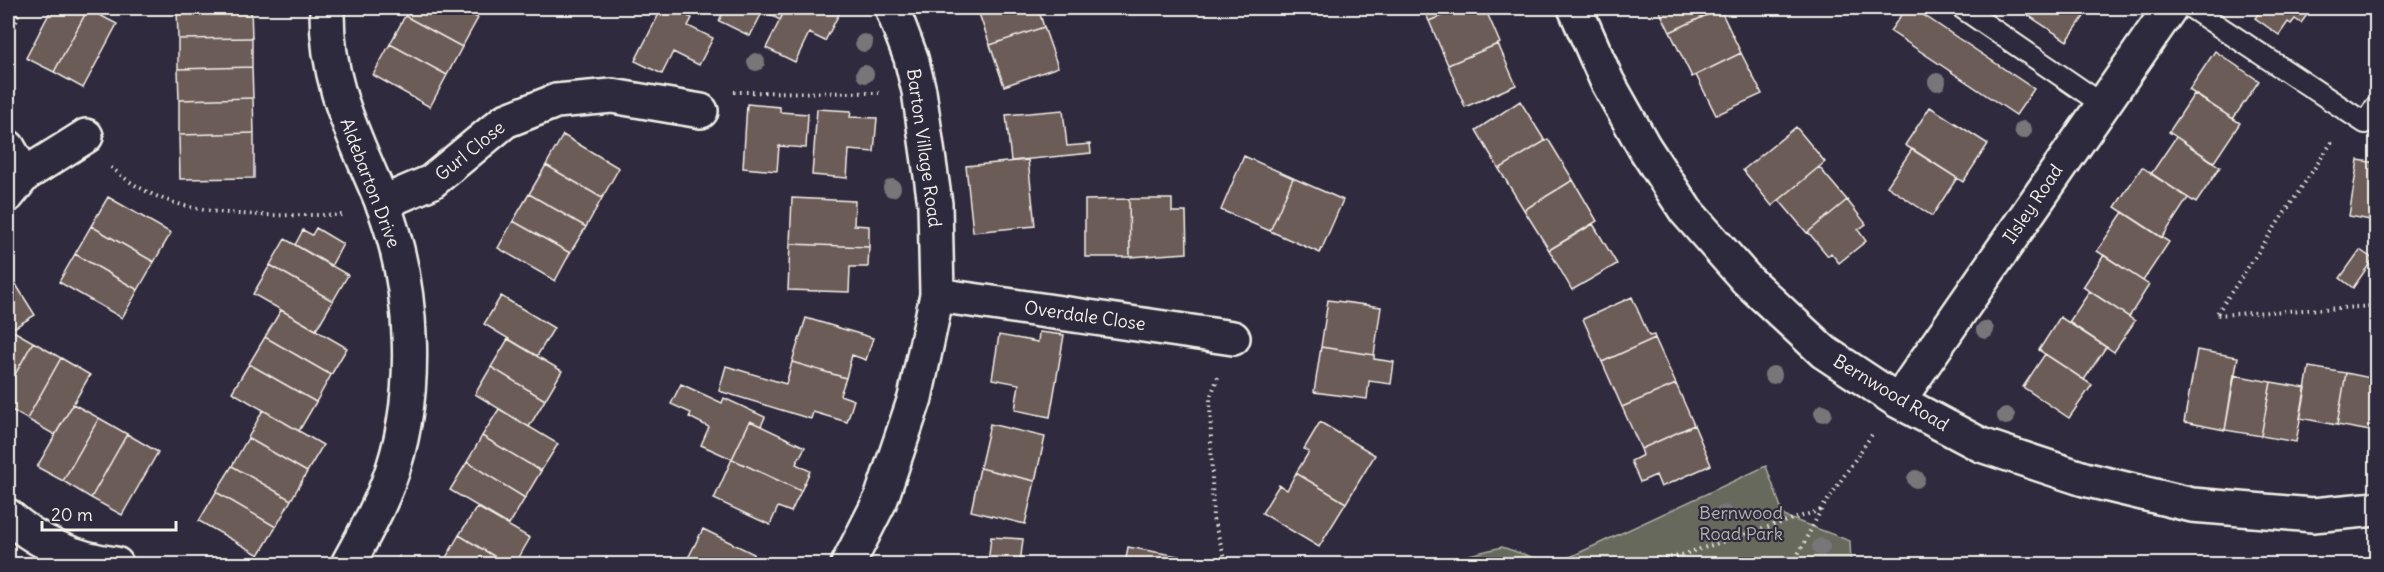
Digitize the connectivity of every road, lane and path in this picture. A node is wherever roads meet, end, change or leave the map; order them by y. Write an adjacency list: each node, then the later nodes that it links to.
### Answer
1 (20, 8): 8 (path)
2 (327, 8): 17 (street, Aldebarton Drive)
3 (892, 8): 9 (street, Barton Village Road)
4 (1575, 8): 21 (street, Bernwood Road)
5 (1962, 8): 10 (lane)
6 (2170, 8): 10 (street, Ilsley Road)
7 (2191, 8): 13 (lane)
8 (8, 51)
9 (919, 91): 12 (path); 18 (street, Barton Village Road)
10 (2102, 104): 21 (street, Ilsley Road)
11 (2376, 106): 13 (lane)
12 (701, 111): 17 (street, Gurl Close)
13 (2358, 118): 19 (path)
14 (86, 136): 16 (street); 17 (path)
15 (8, 147): 16 (street)
16 (16, 185)
17 (382, 203): 26 (street, Aldebarton Drive)
18 (937, 295): 20 (street, Overdale Close); 27 (street, Barton Village Road)
19 (2376, 306)
20 (1233, 338): 28 (path)
21 (1898, 401): 22 (street, Bernwood Road); 23 (path)
22 (2376, 509)
23 (1821, 510): 29 (path); 30 (path)
24 (8, 516): 25 (street)
25 (116, 564)
26 (348, 564)
27 (848, 564)
28 (1227, 564)
29 (1641, 564)
30 (1793, 564)

